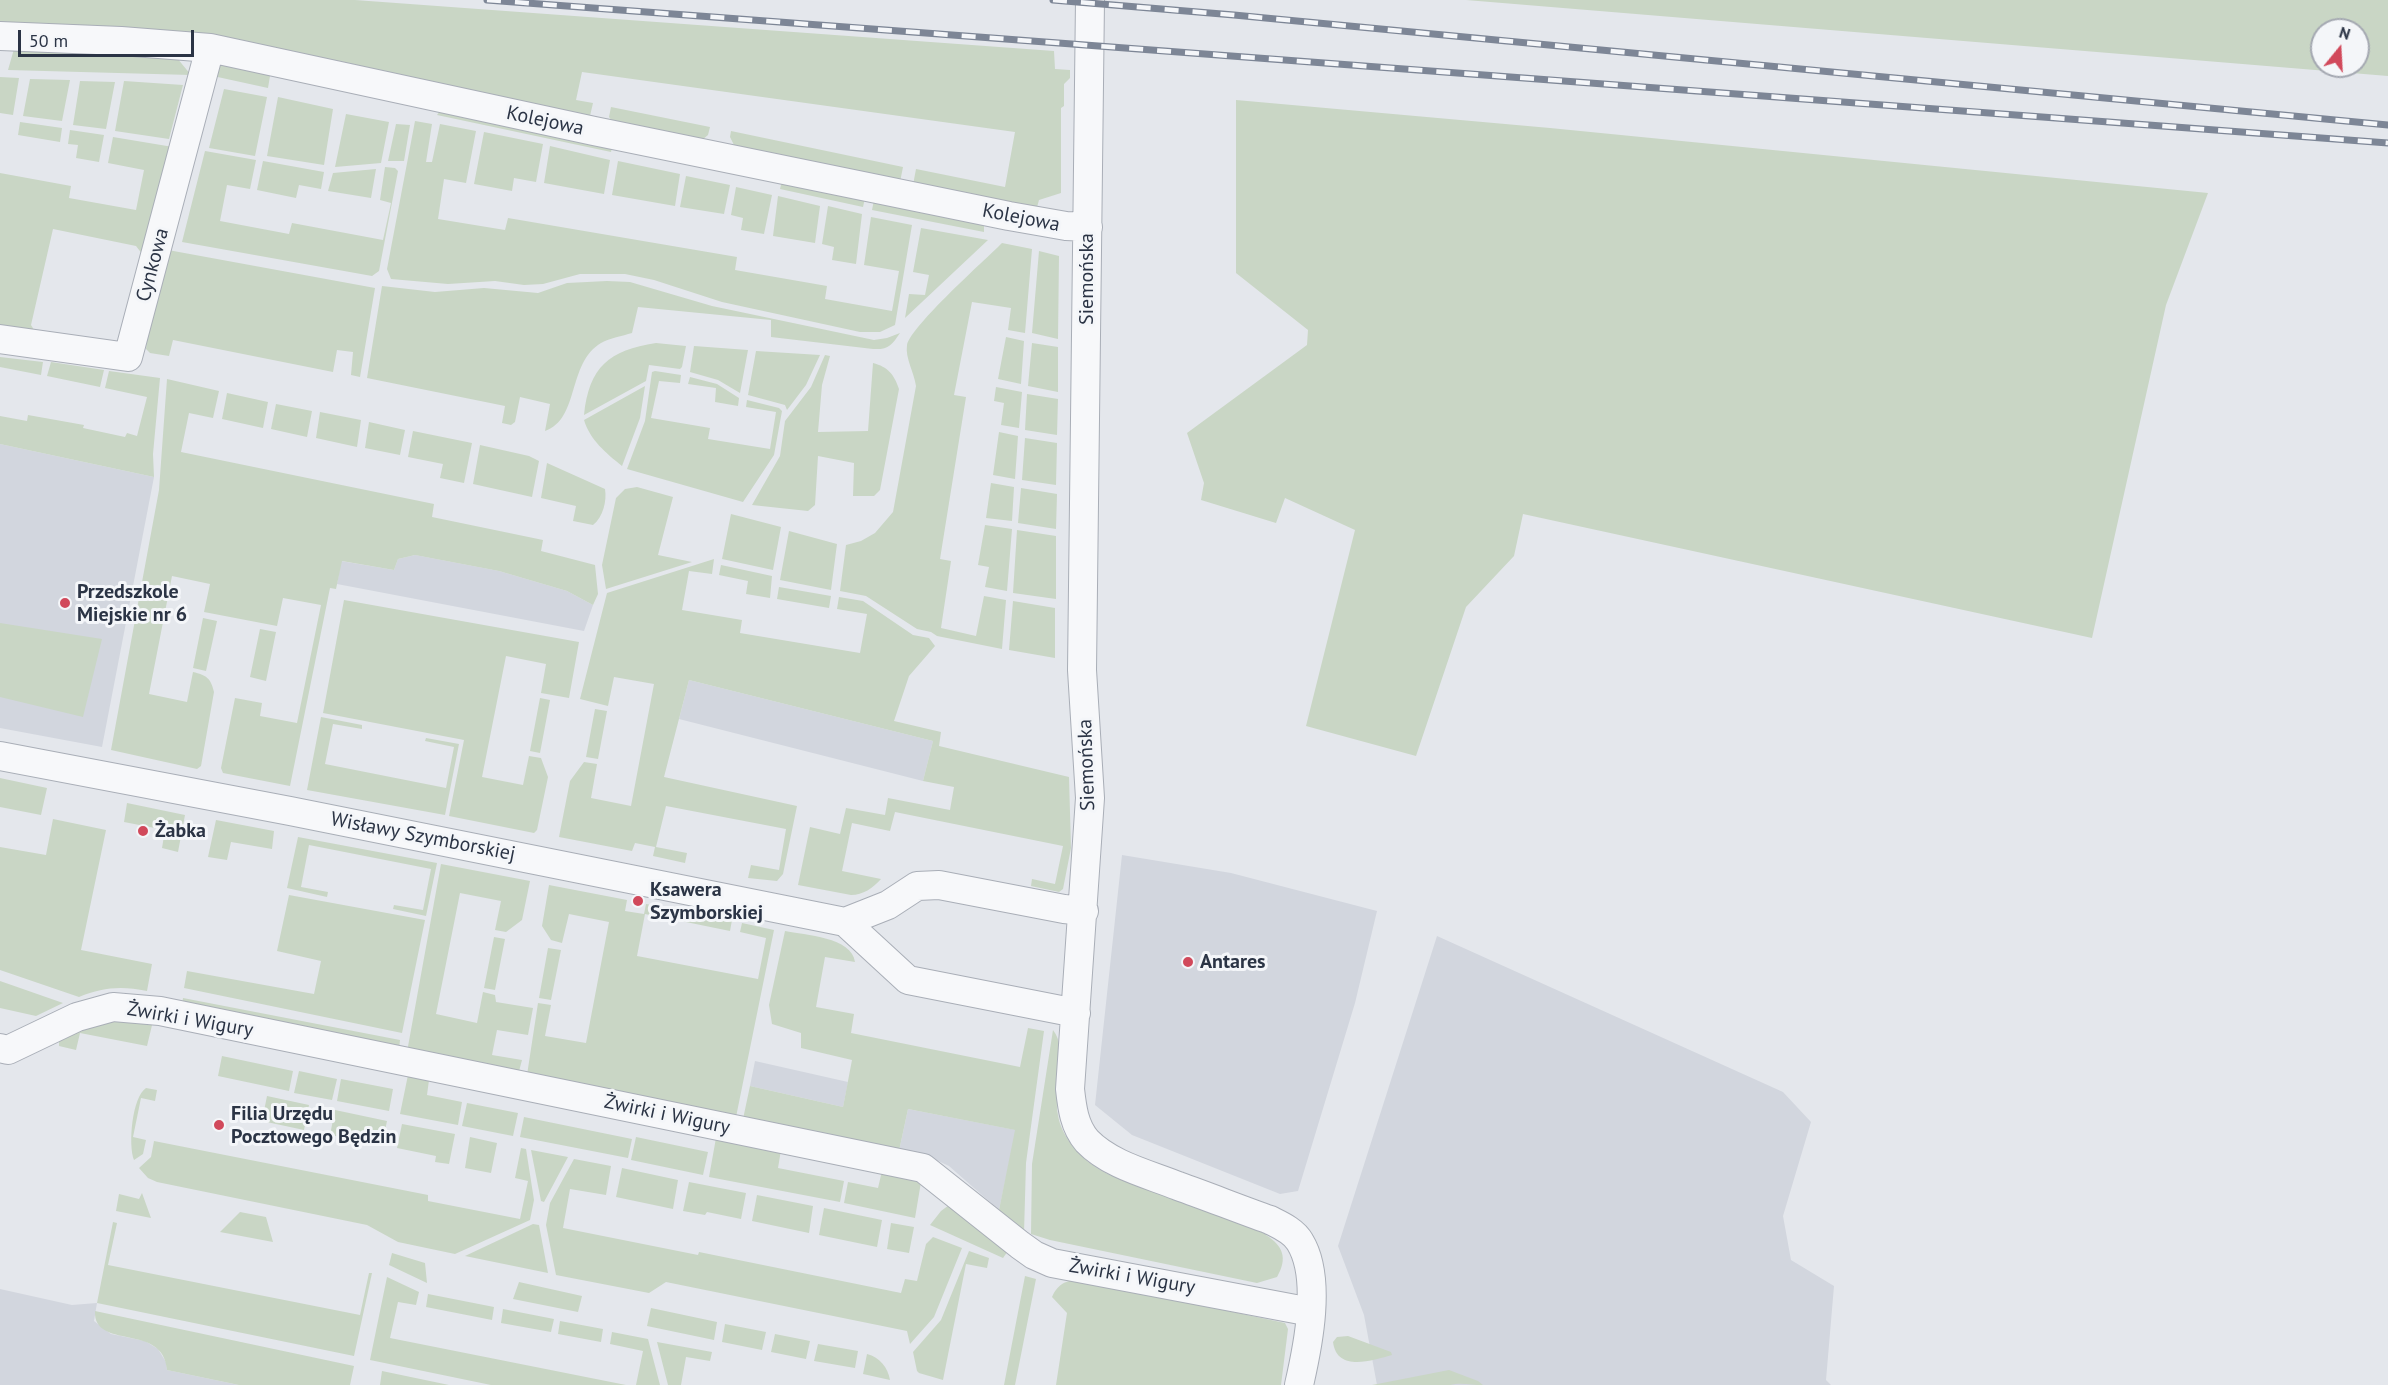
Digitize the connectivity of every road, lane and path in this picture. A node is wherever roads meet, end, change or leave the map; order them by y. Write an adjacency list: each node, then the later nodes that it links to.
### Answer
1 (1090, 0): 4 (street, Siemońska)
2 (0, 36): 3 (street, Kolejowa)
3 (210, 48): 4 (street, Kolejowa); 5 (street, Cynkowa)
4 (1088, 227): 7 (street, Siemońska)
5 (0, 339)
6 (0, 756): 8 (street, Wisławy Szymborskiej)
7 (1084, 911): 8 (street); 9 (street, Siemońska)
8 (845, 922): 9 (street)
9 (1076, 1013): 11 (street, Siemońska)
10 (0, 1048): 11 (street, Żwirki i Wigury)
11 (1311, 1312): 12 (street, Siemońska)
12 (1299, 1385)

